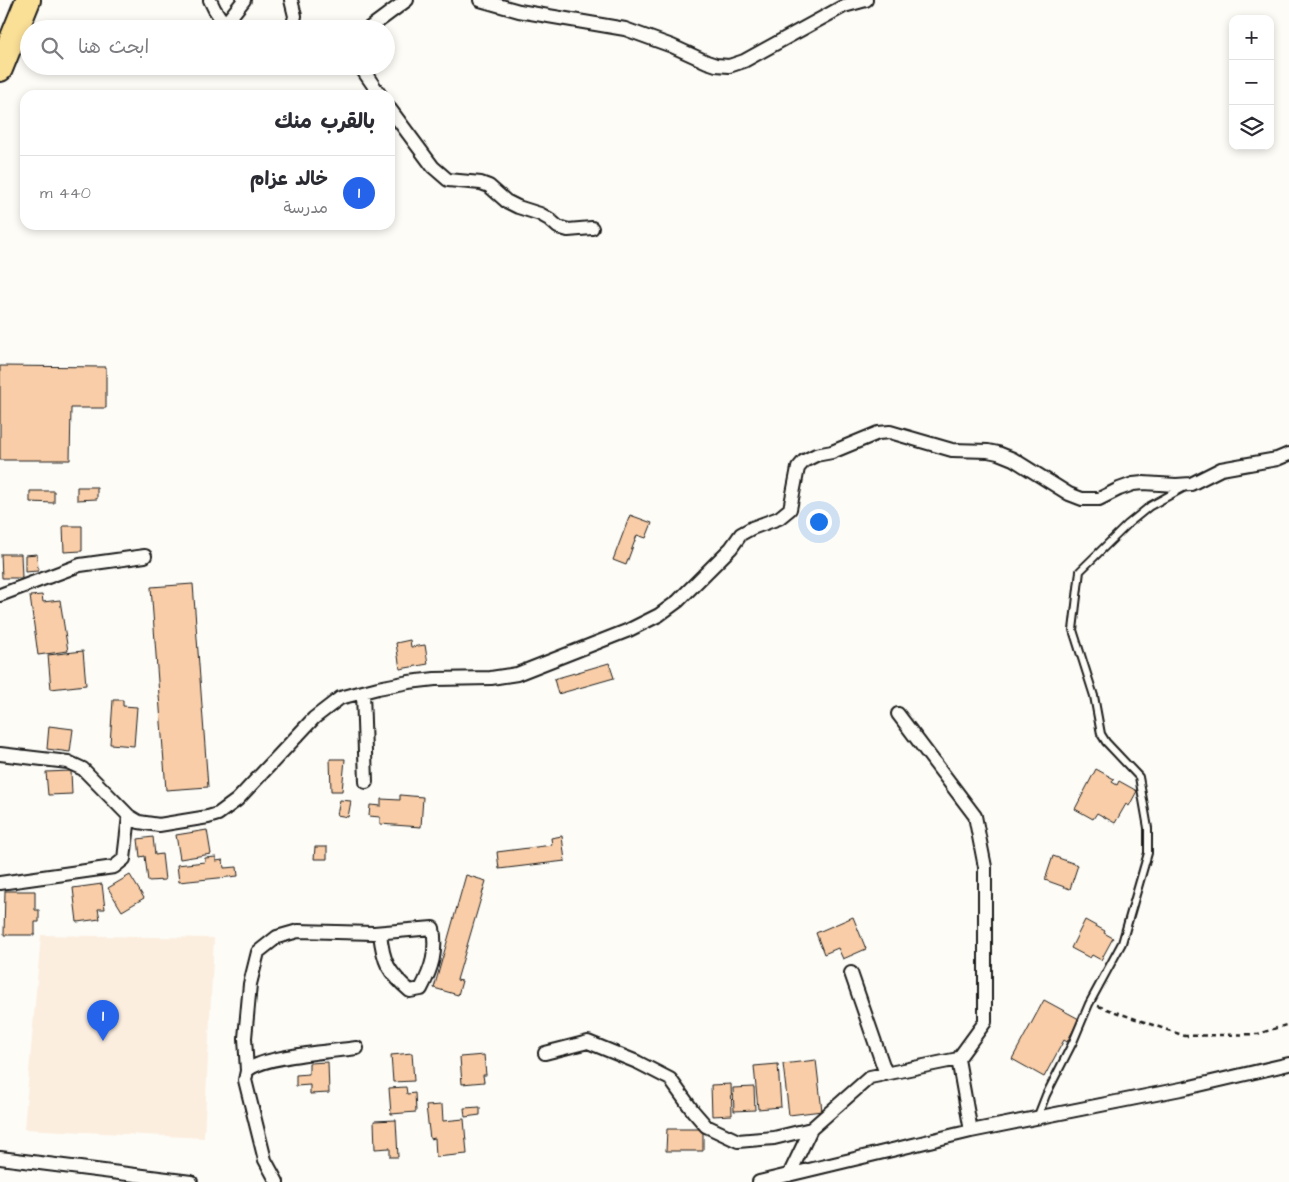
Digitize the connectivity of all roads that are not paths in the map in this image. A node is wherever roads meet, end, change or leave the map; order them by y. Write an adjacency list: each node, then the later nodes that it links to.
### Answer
1 (28, 0): 12 (highway)
2 (210, 0): 8 (street)
3 (244, 0): 9 (street)
4 (291, 0): 10 (street)
5 (407, 0): 11 (street)
6 (480, 0): 7 (street)
7 (866, 0)
8 (223, 20)
9 (232, 20)
10 (294, 20)
11 (380, 20)
12 (0, 69)
13 (366, 75): 14 (street)
14 (377, 90)
15 (395, 116): 16 (street)
16 (592, 228)
17 (1289, 454): 18 (street)
18 (1191, 484): 21 (street); 35 (lane)
19 (145, 556): 20 (street)
20 (0, 595)
21 (363, 692): 24 (street); 25 (street)
22 (898, 714): 31 (street)
23 (0, 754): 25 (street)
24 (366, 782)
25 (129, 816): 26 (street)
26 (0, 883)
27 (374, 933): 27 (street); 33 (street)
28 (852, 973): 34 (street)
29 (356, 1048): 33 (street)
30 (545, 1053): 36 (street)
31 (958, 1059): 34 (street); 37 (street)
32 (1289, 1064): 35 (street)
33 (247, 1071): 41 (street)
34 (886, 1074): 36 (street)
35 (1037, 1118): 37 (street)
36 (811, 1129): 39 (street)
37 (971, 1131): 39 (street)
38 (0, 1158): 40 (street)
39 (789, 1175): 42 (street)
40 (191, 1182)
41 (277, 1182)
42 (759, 1182)

